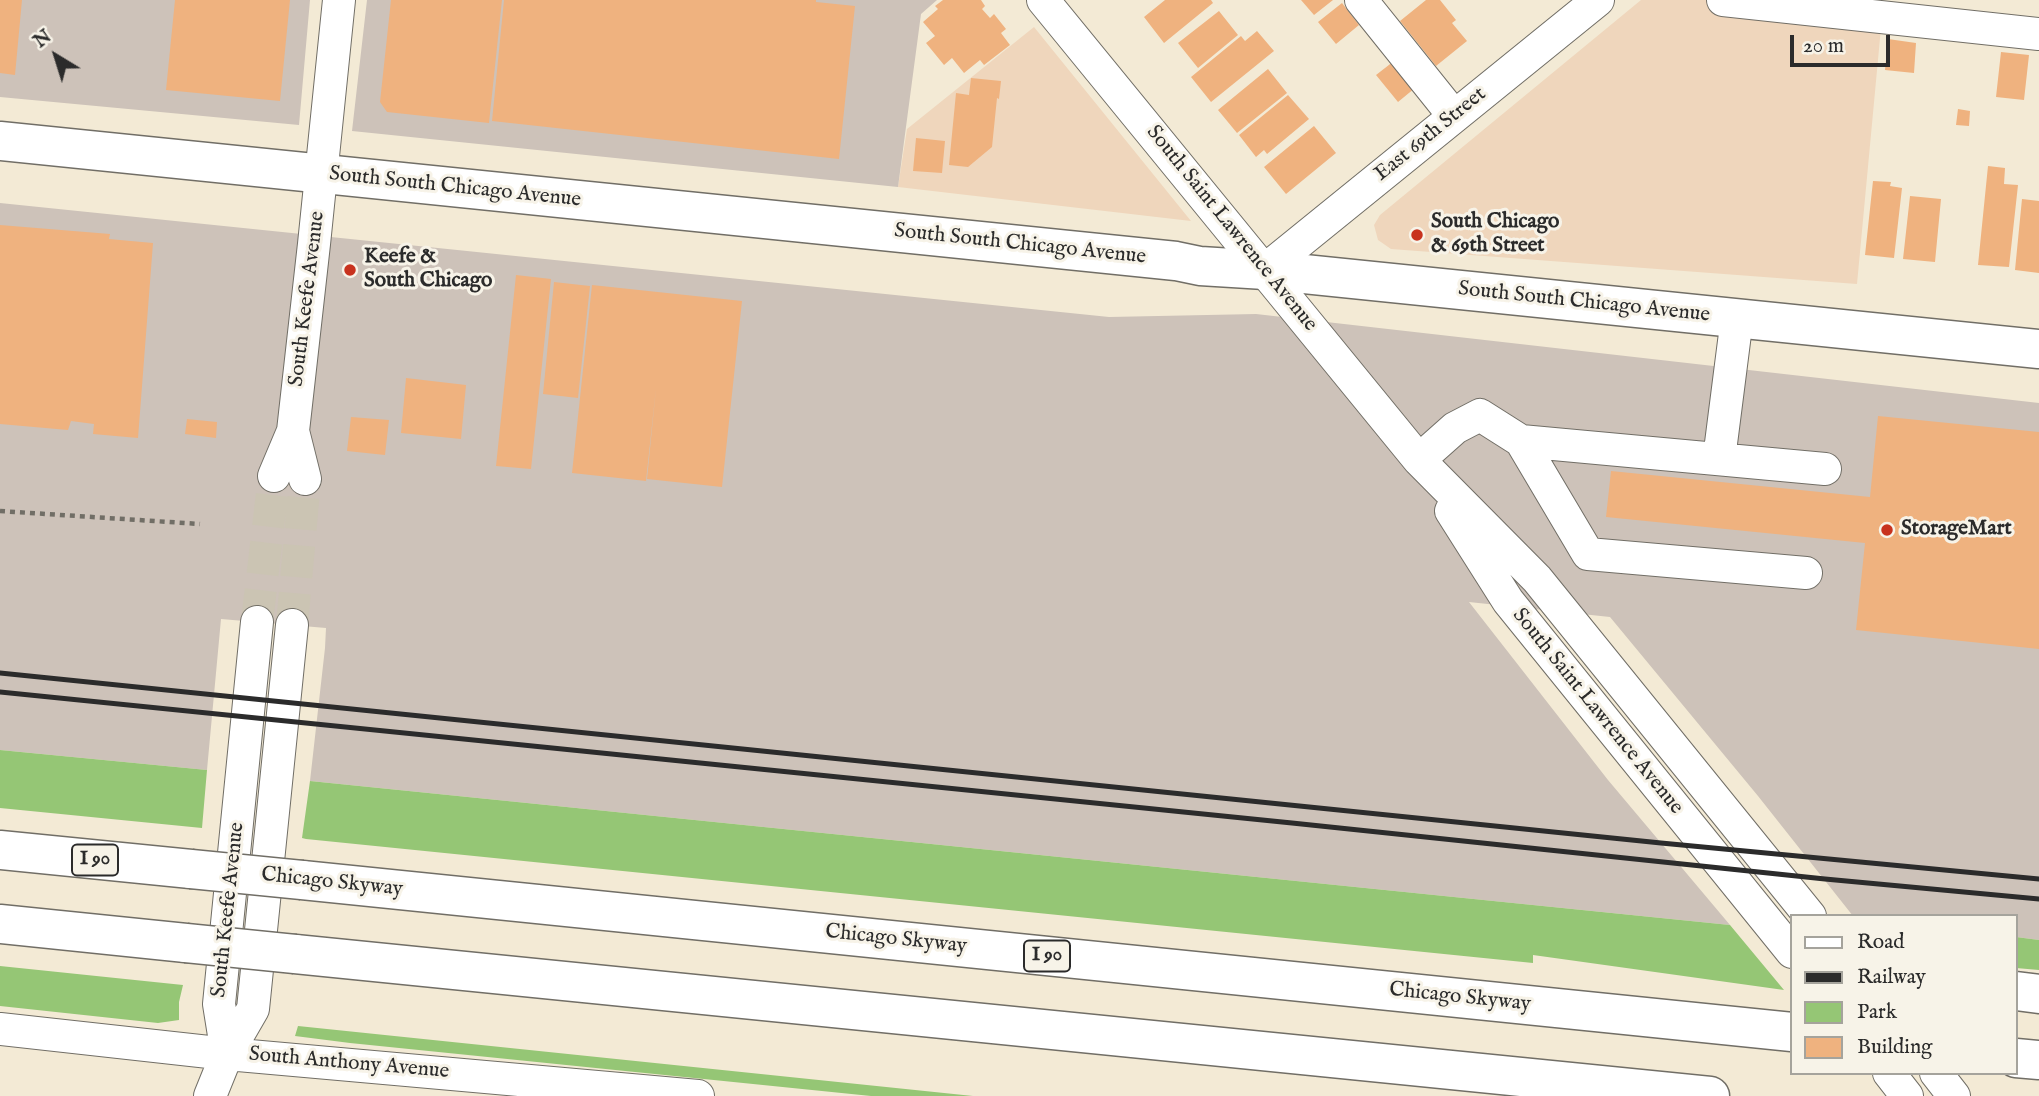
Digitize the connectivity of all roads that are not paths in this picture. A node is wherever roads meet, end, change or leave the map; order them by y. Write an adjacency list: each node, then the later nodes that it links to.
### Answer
1 (339, 0): 9 (street, South Keefe Avenue)
2 (1043, 0): 10 (street, South Saint Lawrence Avenue)
3 (1361, 0): 7 (street)
4 (1598, 0): 7 (street, East 69th Street)
5 (1723, 0): 6 (street)
6 (2039, 34)
7 (1454, 116): 10 (street, East 69th Street)
8 (0, 141): 9 (main road, South South Chicago Avenue)
9 (322, 174): 10 (main road, South South Chicago Avenue); 13 (street, South Keefe Avenue)
10 (1265, 270): 11 (main road, South South Chicago Avenue); 16 (street, South Saint Lawrence Avenue)
11 (1737, 318): 12 (main road, South South Chicago Avenue); 15 (street)
12 (2039, 349)
13 (293, 431): 18 (street, South Keefe Avenue); 19 (street, South Keefe Avenue)
14 (1521, 441): 15 (street); 16 (street); 20 (street)
15 (1719, 459): 17 (street)
16 (1419, 460): 24 (street, South Saint Lawrence Avenue); 26 (street, South Saint Lawrence Avenue)
17 (1825, 469)
18 (274, 476)
19 (305, 479)
20 (1806, 573)
21 (257, 622): 31 (street, South Keefe Avenue)
22 (292, 625): 31 (street, South Keefe Avenue)
23 (0, 850): 30 (main road, Chicago Skyway / I 90, bridge)
24 (1808, 914)
25 (0, 924): 39 (main road, bridge)
26 (1790, 950)
27 (2018, 991): 28 (main road)
28 (2039, 994)
29 (0, 1029): 31 (street, South Anthony Avenue)
30 (1790, 1032)
31 (227, 1054): 36 (street, South Anthony Avenue); 37 (street)
32 (2018, 1058): 33 (main road)
33 (2039, 1060)
34 (1891, 1075): 40 (street)
35 (1938, 1075): 41 (street)
36 (646, 1093): 38 (street, South Anthony Avenue)
37 (210, 1096)
38 (698, 1096)
39 (1710, 1096)
40 (1907, 1096)
41 (1954, 1096)

